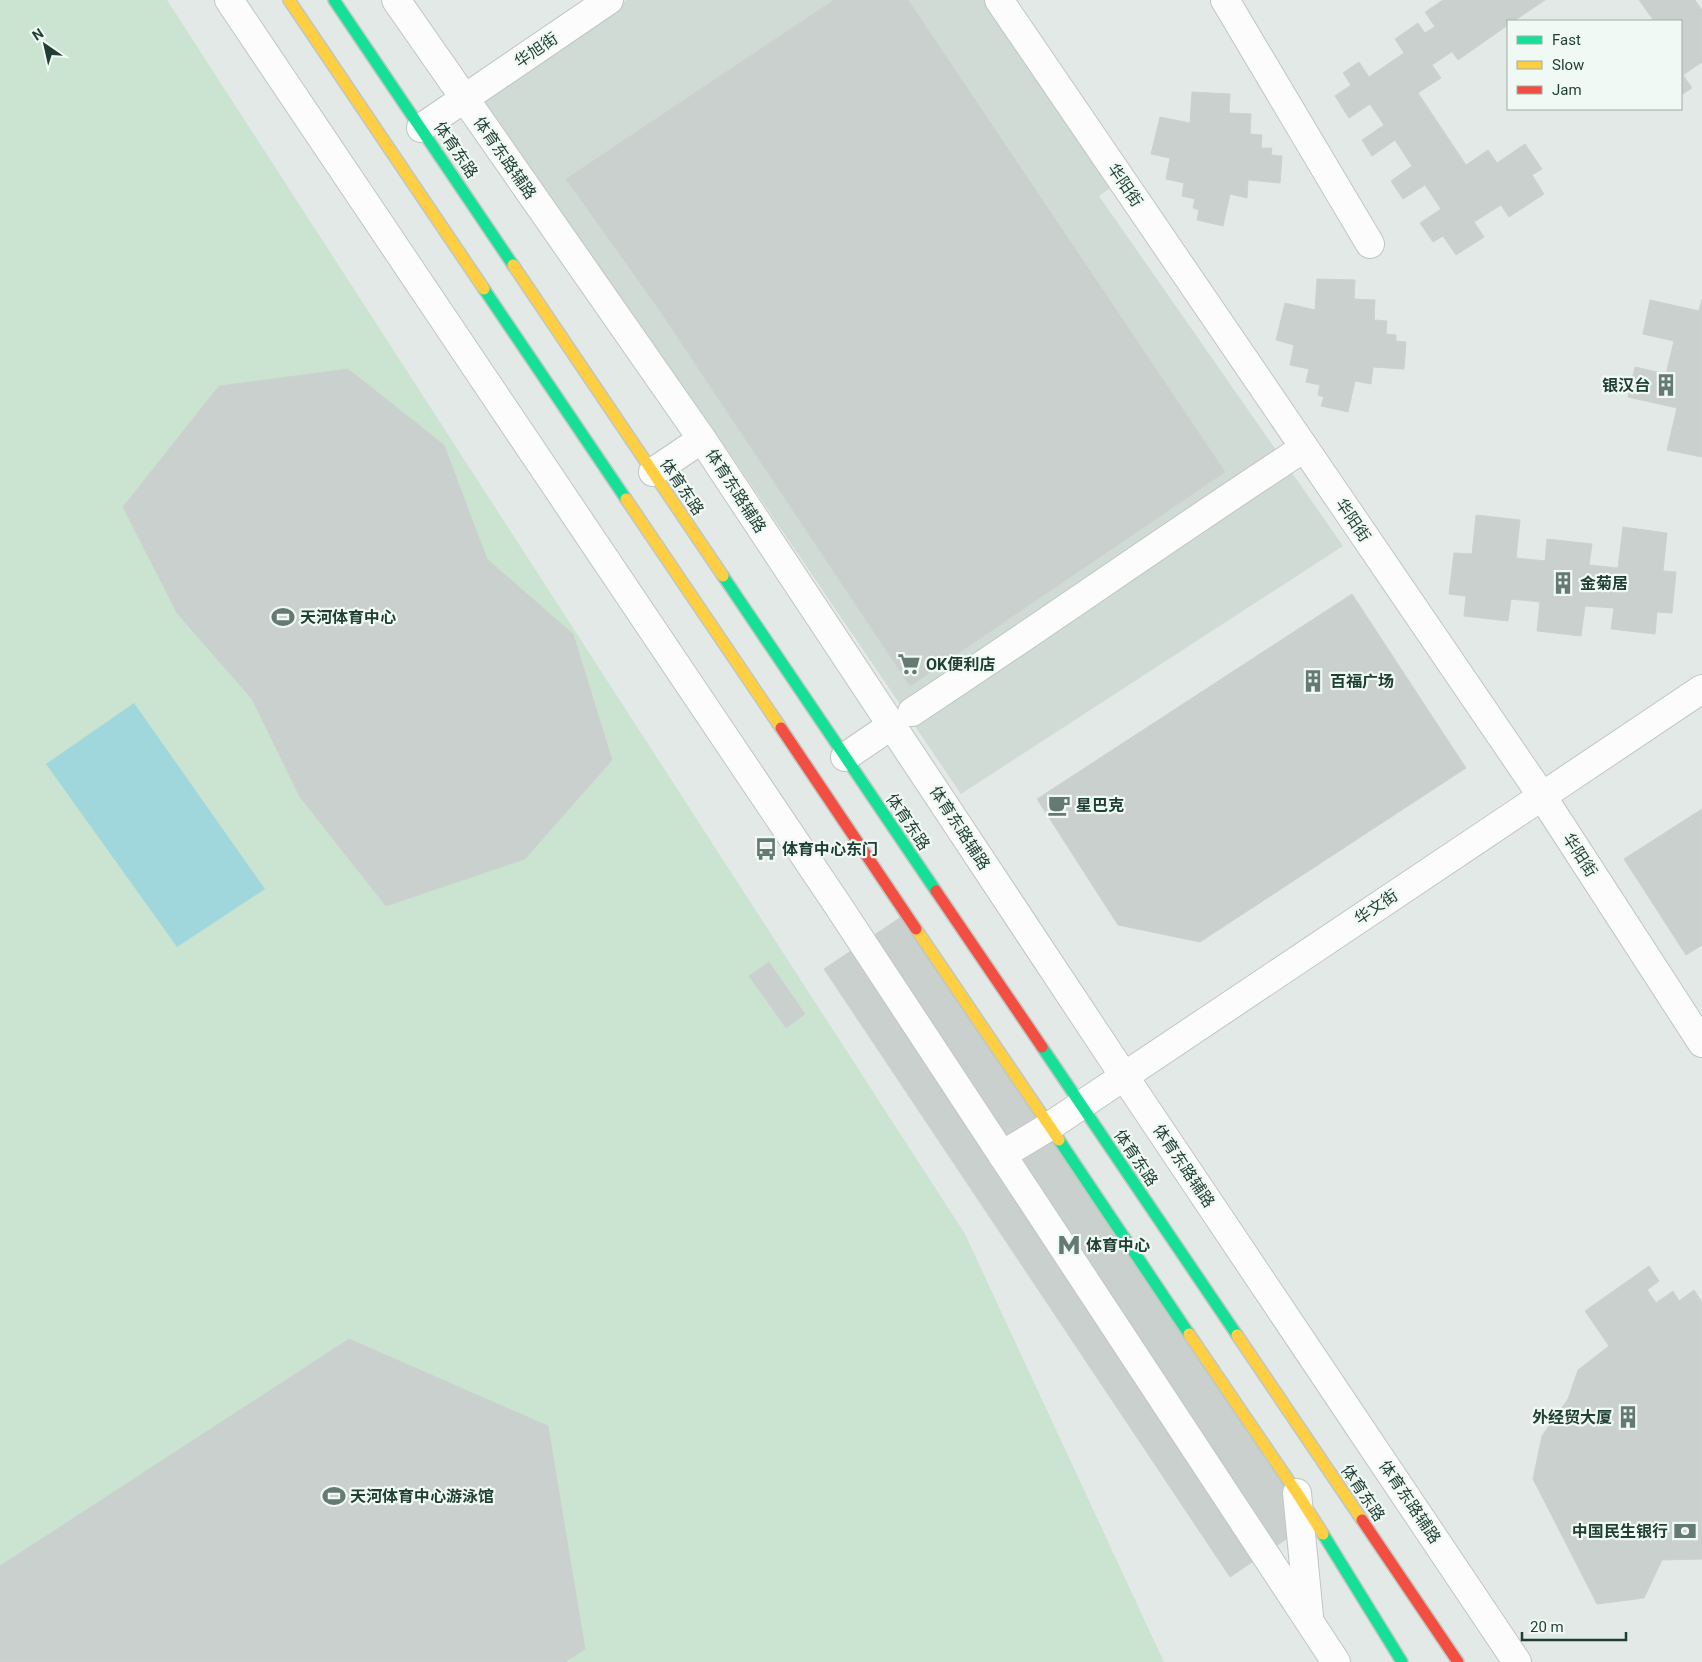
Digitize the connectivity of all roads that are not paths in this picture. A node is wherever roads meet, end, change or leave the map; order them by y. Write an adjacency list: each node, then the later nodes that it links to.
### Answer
1 (229, 0): 22 (street)
2 (289, 0): 21 (main road)
3 (334, 0): 9 (main road, 体育东路)
4 (396, 0): 8 (street, 体育东路辅路)
5 (609, 0): 8 (street, 华旭街)
6 (999, 0): 12 (street, 华阳街)
7 (1225, 0): 10 (street)
8 (464, 99): 9 (street, 华旭街); 11 (street, 体育东路辅路)
9 (422, 128): 13 (main road, 体育东路)
10 (1370, 244)
11 (702, 439): 13 (street); 15 (street, 体育东路辅路)
12 (1304, 448): 15 (street); 17 (street, 华阳街)
13 (653, 472): 16 (main road, 体育东路)
14 (1702, 689): 17 (street, 华文街)
15 (902, 718): 16 (street); 19 (street, 体育东路辅路)
16 (845, 758): 20 (main road, 体育东路)
17 (1542, 796): 18 (street, 华阳街); 19 (street, 华文街)
18 (1702, 1043)
19 (1124, 1076): 20 (street, 华文街); 28 (street, 体育东路辅路)
20 (1080, 1104): 21 (street, 华文街); 27 (main road, 体育东路)
21 (1050, 1126): 22 (street, 华文街); 23 (main road)
22 (1002, 1155): 24 (street)
23 (1297, 1493): 24 (street); 26 (main road)
24 (1309, 1620): 25 (street)
25 (1336, 1662)
26 (1402, 1662)
27 (1458, 1662)
28 (1517, 1662)

